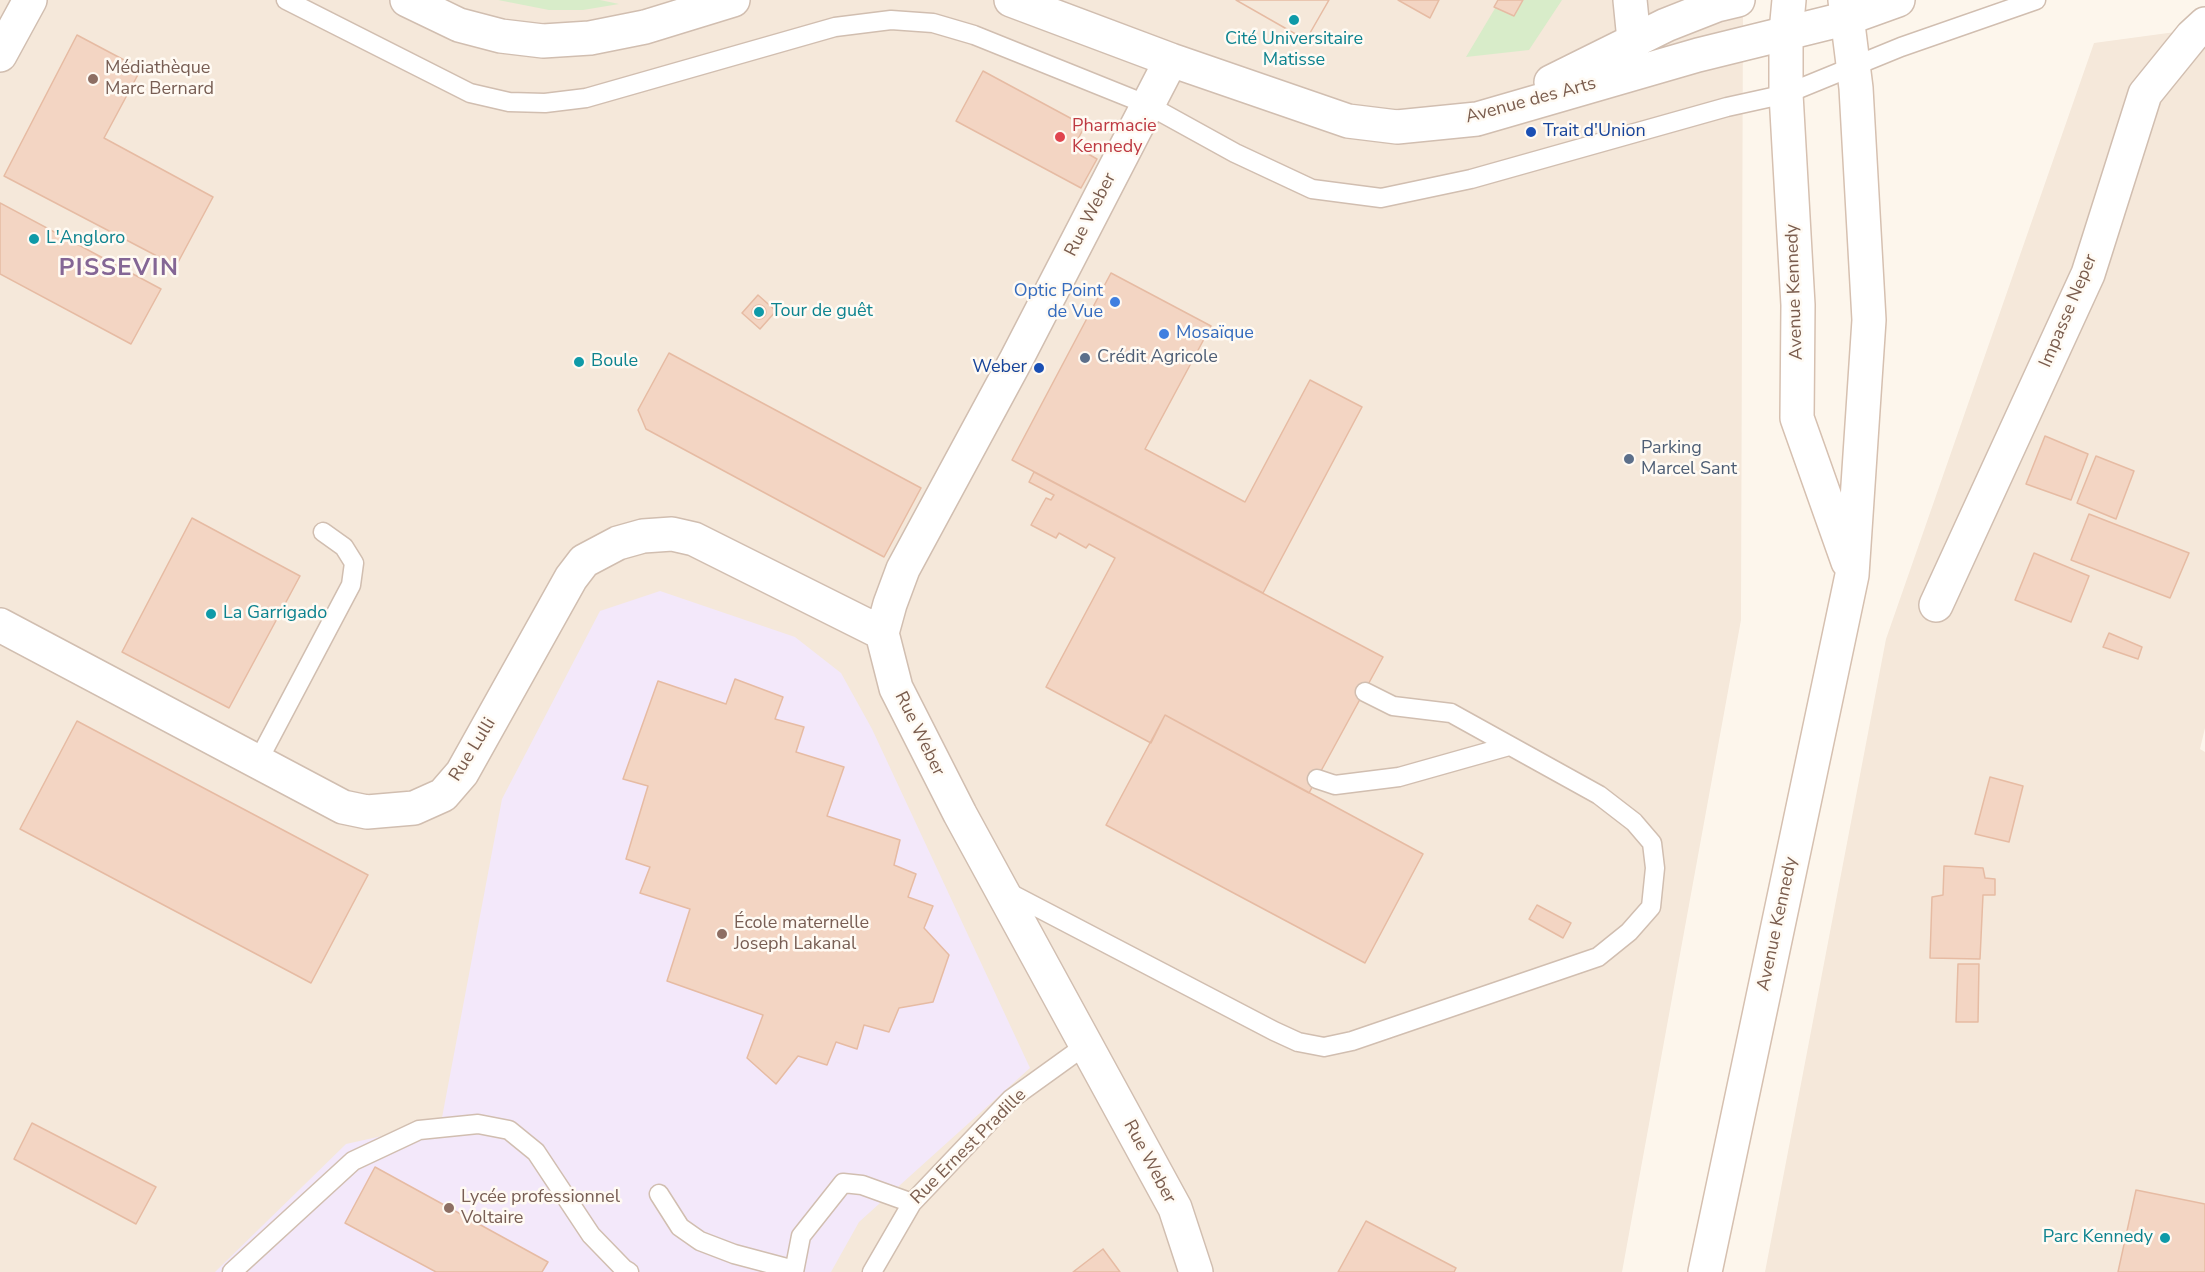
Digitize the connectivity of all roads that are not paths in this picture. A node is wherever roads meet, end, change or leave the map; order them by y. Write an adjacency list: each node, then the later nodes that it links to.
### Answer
1 (30, 0): 15 (street)
2 (286, 0): 20 (lane)
3 (407, 0): 4 (street)
4 (733, 0)
5 (1011, 0): 16 (street, Avenue des Arts)
6 (1630, 0): 14 (street)
7 (1789, 0): 13 (street, Avenue Kennedy)
8 (1898, 0): 11 (street, Avenue des Arts)
9 (2036, 0): 17 (lane)
10 (1732, 2): 14 (street)
11 (1846, 9): 13 (street, Avenue des Arts); 17 (street, Avenue Kennedy)
12 (2205, 24): 24 (street, Impasse Neper)
13 (1786, 32): 18 (street, Avenue des Arts); 19 (street, Avenue Kennedy)
14 (1634, 40): 18 (lane); 21 (street)
15 (0, 55)
16 (1172, 60): 20 (street, Rue Weber); 21 (street, Avenue des Arts)
17 (1853, 66): 19 (lane); 23 (street, Avenue Kennedy)
18 (1639, 72): 21 (street, Avenue des Arts)
19 (1786, 94): 20 (lane); 23 (street, Avenue Kennedy)
20 (1148, 105): 26 (street, Rue Weber)
21 (1477, 119)
22 (323, 532): 29 (lane)
23 (1852, 575): 40 (street, Avenue Kennedy)
24 (1936, 605)
25 (0, 625): 29 (street, Rue Lulli)
26 (882, 633): 29 (street, Rue Lulli); 31 (street, Rue Weber)
27 (1365, 692): 28 (lane)
28 (1509, 746): 30 (lane); 31 (lane)
29 (258, 761)
30 (1317, 779)
31 (999, 887): 32 (street, Rue Weber)
32 (1086, 1045): 34 (lane, Rue Ernest Pradille); 39 (street, Rue Weber)
33 (659, 1194): 36 (lane)
34 (912, 1203): 35 (lane, Rue Ernest Pradille); 36 (lane)
35 (873, 1270)
36 (794, 1271)
37 (232, 1272): 38 (lane)
38 (629, 1272)
39 (1196, 1272)
40 (1705, 1272)

